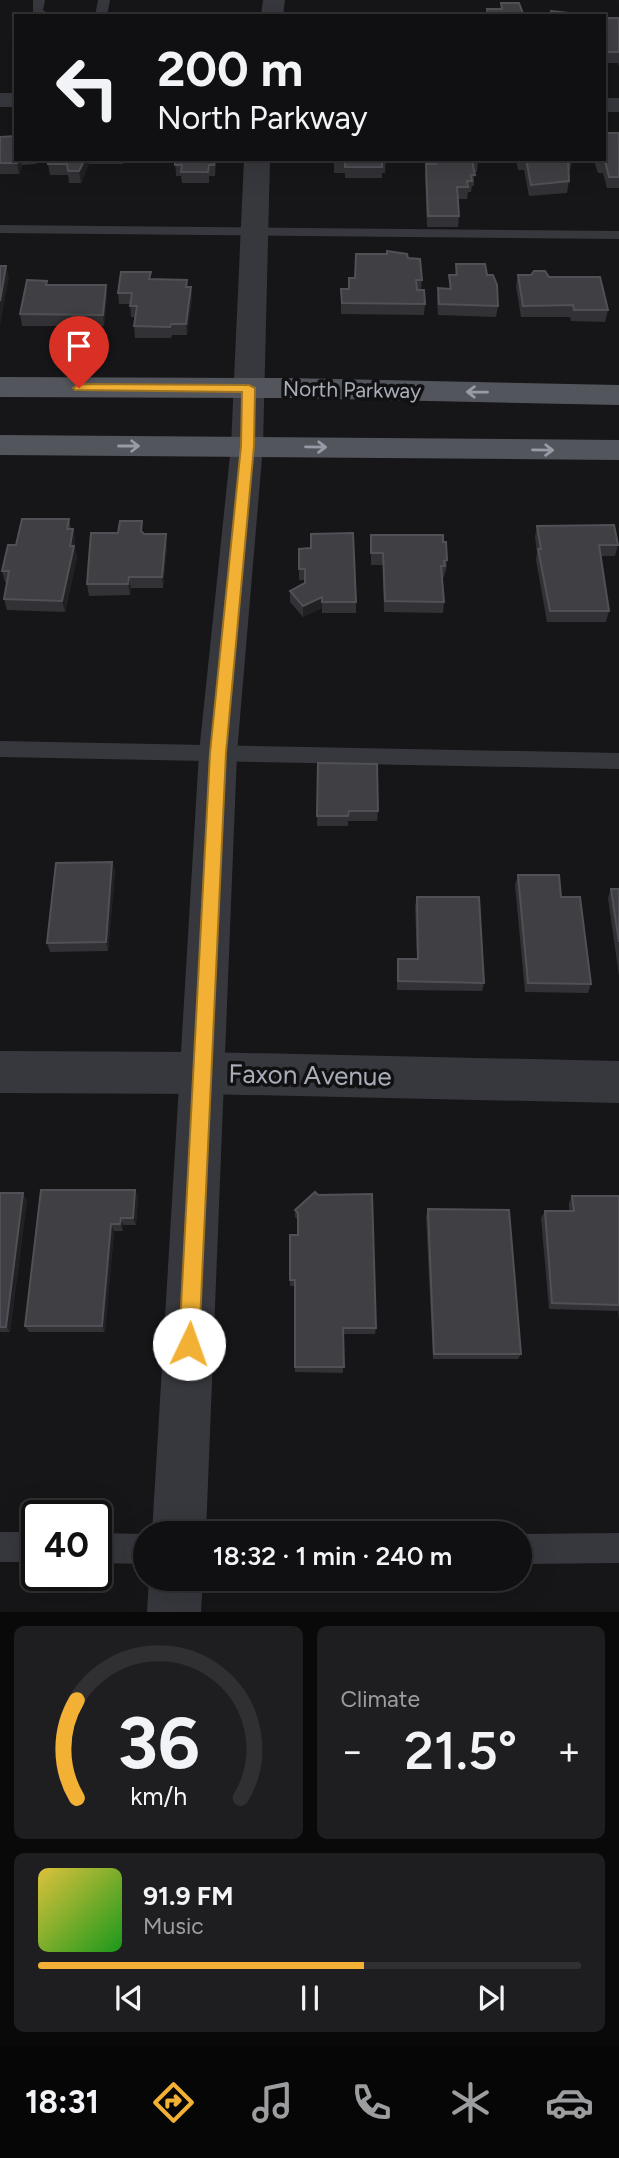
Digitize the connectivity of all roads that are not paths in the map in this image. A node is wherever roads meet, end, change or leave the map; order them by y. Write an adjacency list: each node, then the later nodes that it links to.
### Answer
1 (257, 161): 3 (street)
2 (0, 229): 3 (lane)
3 (255, 232): 4 (lane); 6 (street)
4 (619, 235)
5 (0, 387): 6 (main road, North Parkway)
6 (249, 388): 7 (main road, North Parkway, one-way to 6); 9 (street)
7 (619, 395)
8 (0, 445): 9 (main road, one-way to 9)
9 (247, 446): 10 (main road, one-way to 10); 12 (street)
10 (619, 450)
11 (0, 749): 12 (lane)
12 (218, 753): 13 (lane); 15 (street)
13 (619, 761)
14 (0, 1072): 15 (street, Faxon Avenue)
15 (203, 1073): 16 (street, Faxon Avenue); 17 (street)
16 (619, 1082)
17 (180, 1521)
18 (0, 1547): 19 (lane)
19 (21, 1548)
20 (112, 1548): 22 (lane)
21 (619, 1548): 23 (lane)
22 (133, 1549)
23 (532, 1549)
24 (175, 1591): 25 (street)
25 (174, 1612)

